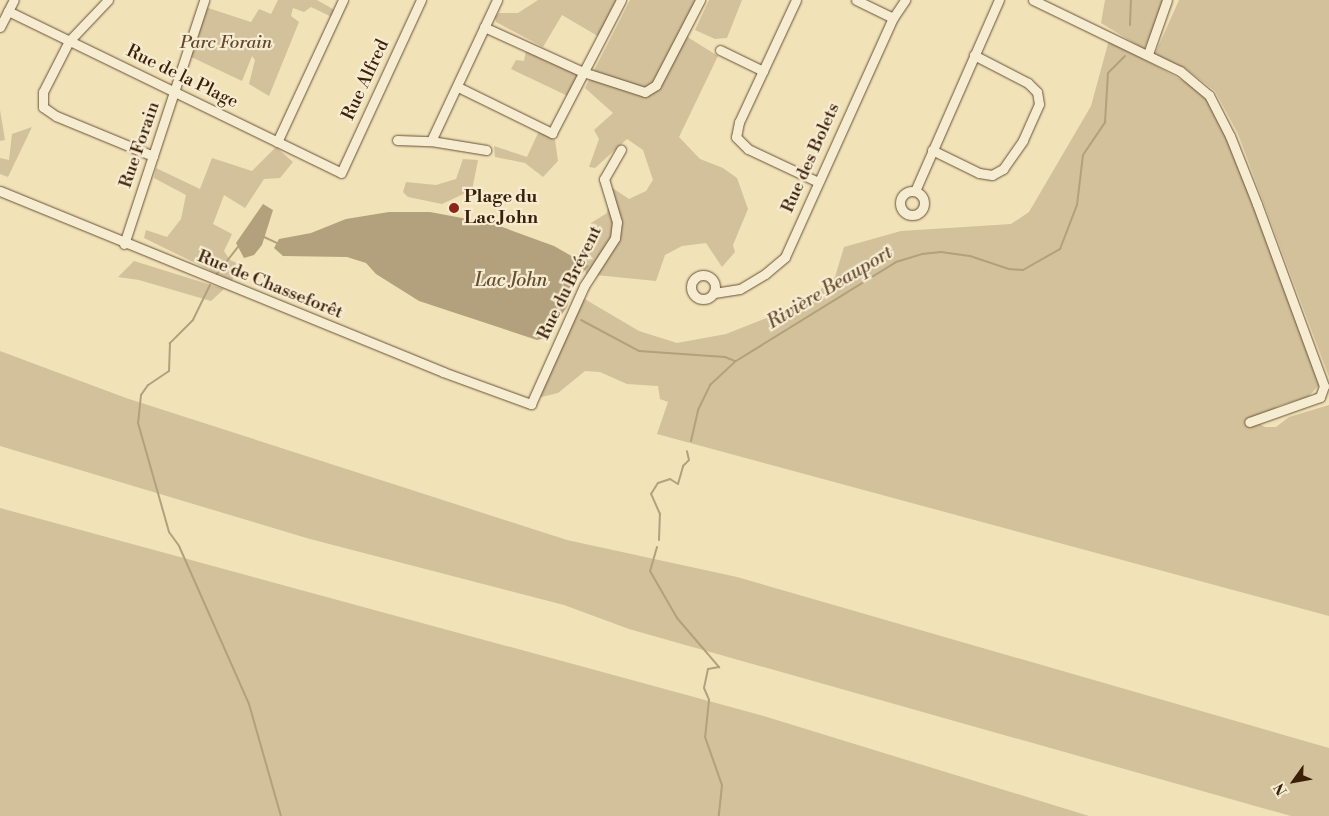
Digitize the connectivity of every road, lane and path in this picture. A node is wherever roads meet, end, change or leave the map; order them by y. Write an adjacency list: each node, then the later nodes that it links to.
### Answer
1 (14, 0): 15 (street)
2 (108, 0): 19 (street)
3 (204, 0): 26 (street, Rue Forain)
4 (343, 0): 29 (street)
5 (421, 0): 34 (street, Rue Alfred)
6 (497, 0): 18 (street)
7 (700, 0): 24 (street)
8 (796, 0): 23 (street)
9 (856, 0): 16 (street)
10 (905, 0): 16 (street, Rue des Bolets)
11 (999, 0): 22 (street)
12 (1033, 0): 21 (street)
13 (1167, 0): 21 (street)
14 (618, 1): 24 (street)
15 (8, 11): 17 (street); 19 (street, Rue de la Plage)
16 (893, 18): 35 (street, Rue des Bolets)
17 (0, 27)
18 (484, 27): 24 (street); 25 (street)
19 (69, 41): 26 (street, Rue de la Plage); 33 (street)
20 (720, 50): 23 (street)
21 (1148, 54): 41 (street)
22 (974, 55): 32 (street); 32 (street)
23 (763, 71): 35 (street)
24 (583, 72): 25 (street)
25 (458, 87): 28 (street)
26 (175, 92): 29 (street, Rue de la Plage); 33 (street, Rue Forain)
27 (397, 140): 28 (street)
28 (431, 141): 31 (street)
29 (277, 142): 34 (street, Rue de la Plage)
30 (621, 149): 40 (street, Rue du Brévent)
31 (486, 150)
32 (932, 150): 37 (street)
33 (153, 156): 38 (street, Rue Forain)
34 (341, 173)
35 (818, 182): 39 (street, Rue des Bolets)
36 (0, 191): 38 (street, Rue de Chasseforêt)
37 (915, 191)
38 (124, 244): 40 (street, Rue de Chasseforêt)
39 (714, 293)
40 (531, 404)
41 (1248, 422)

